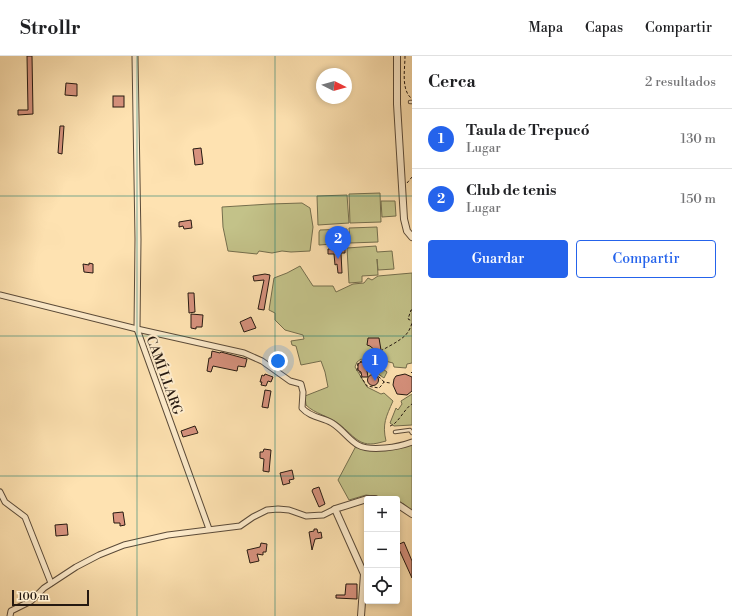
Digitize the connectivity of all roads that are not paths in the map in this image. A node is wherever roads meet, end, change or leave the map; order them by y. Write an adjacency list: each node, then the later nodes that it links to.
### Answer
1 (135, 56): 5 (street, CAMÍ LLARG)
2 (397, 56): 3 (street)
3 (409, 237)
4 (0, 295): 5 (street)
5 (137, 329): 8 (street); 14 (street, CAMÍ LLARG)
6 (395, 432): 7 (lane)
7 (412, 433)
8 (412, 442)
9 (0, 492): 15 (street)
10 (364, 500): 12 (street)
11 (400, 506): 13 (street)
12 (335, 509): 14 (street); 17 (street)
13 (412, 514)
14 (209, 529): 15 (street)
15 (51, 583): 16 (street)
16 (10, 616)
17 (361, 616)

